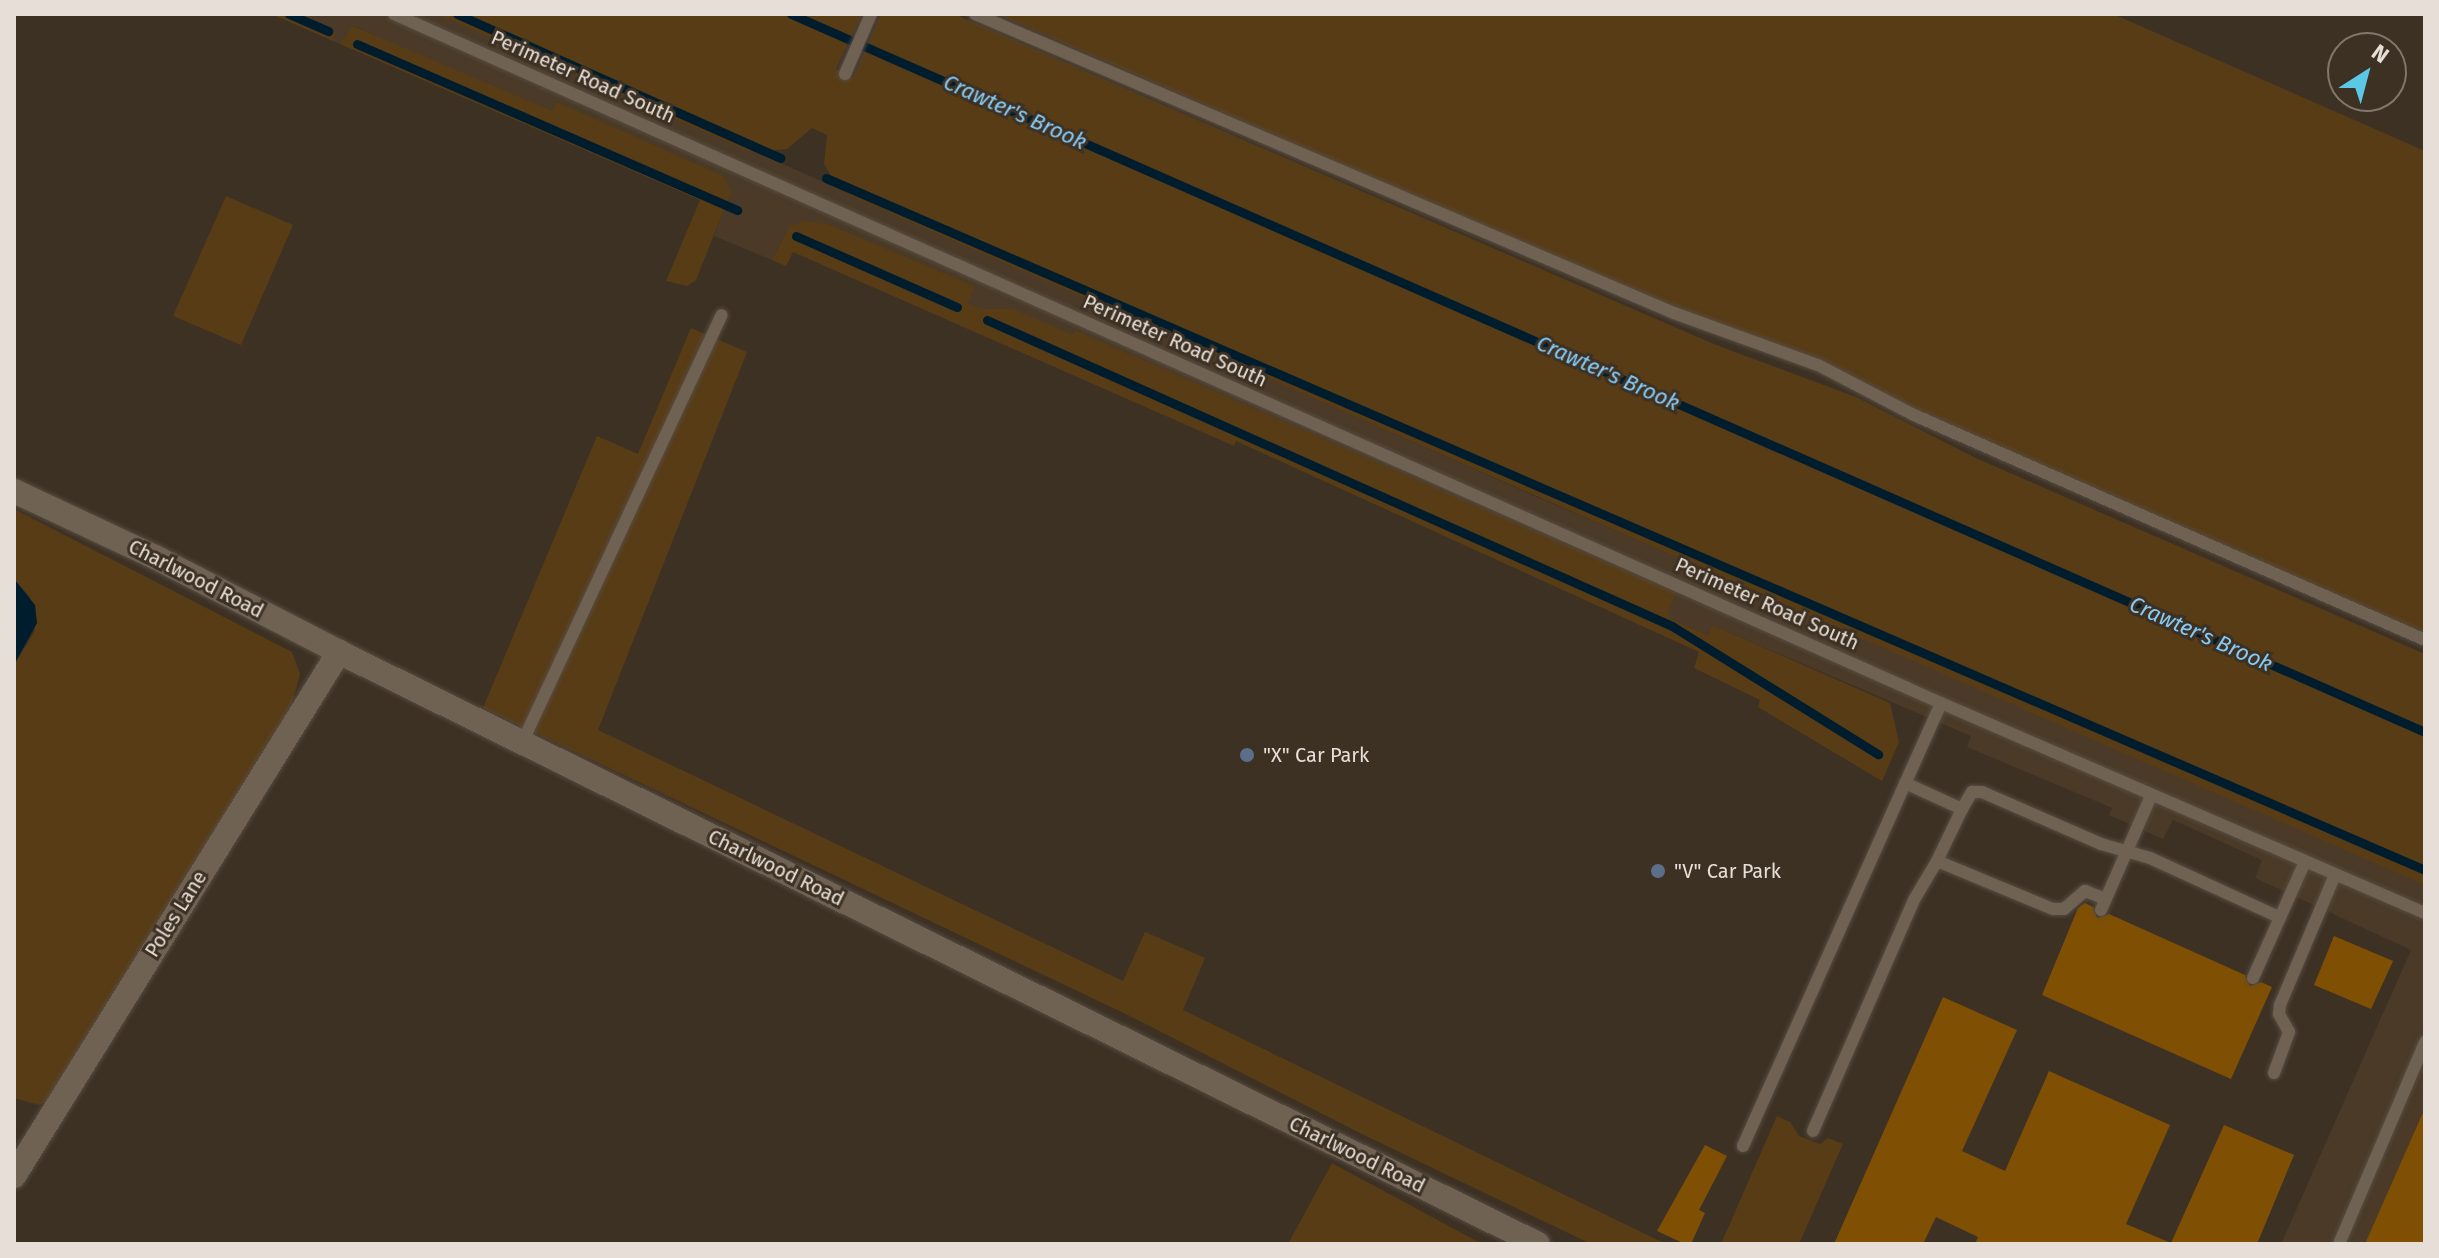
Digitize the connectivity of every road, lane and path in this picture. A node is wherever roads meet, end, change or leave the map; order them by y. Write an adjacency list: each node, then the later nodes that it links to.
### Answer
1 (394, 14): 9 (lane, Perimeter Road South)
2 (871, 14): 4 (lane)
3 (975, 14): 7 (lane)
4 (845, 74)
5 (722, 315): 10 (lane)
6 (14, 491): 8 (street, Charlwood Road)
7 (2425, 640)
8 (339, 652): 10 (street, Charlwood Road); 25 (street, Poles Lane)
9 (1941, 703): 11 (lane); 12 (lane, Perimeter Road South)
10 (522, 743): 26 (street, Charlwood Road)
11 (1905, 783): 13 (lane); 24 (lane)
12 (2151, 796): 14 (lane); 16 (lane, Perimeter Road South)
13 (1962, 809): 14 (lane); 15 (lane)
14 (2127, 851): 15 (lane); 19 (lane)
15 (1937, 861): 23 (lane)
16 (2305, 862): 17 (lane, Perimeter Road South); 19 (lane)
17 (2335, 875): 18 (lane, Perimeter Road South); 22 (lane)
18 (2425, 913)
19 (2279, 917): 20 (lane)
20 (2253, 978)
21 (2425, 1042): 27 (lane)
22 (2274, 1073)
23 (1813, 1131)
24 (1743, 1146)
25 (14, 1176)
26 (1538, 1244)
27 (2339, 1244)

